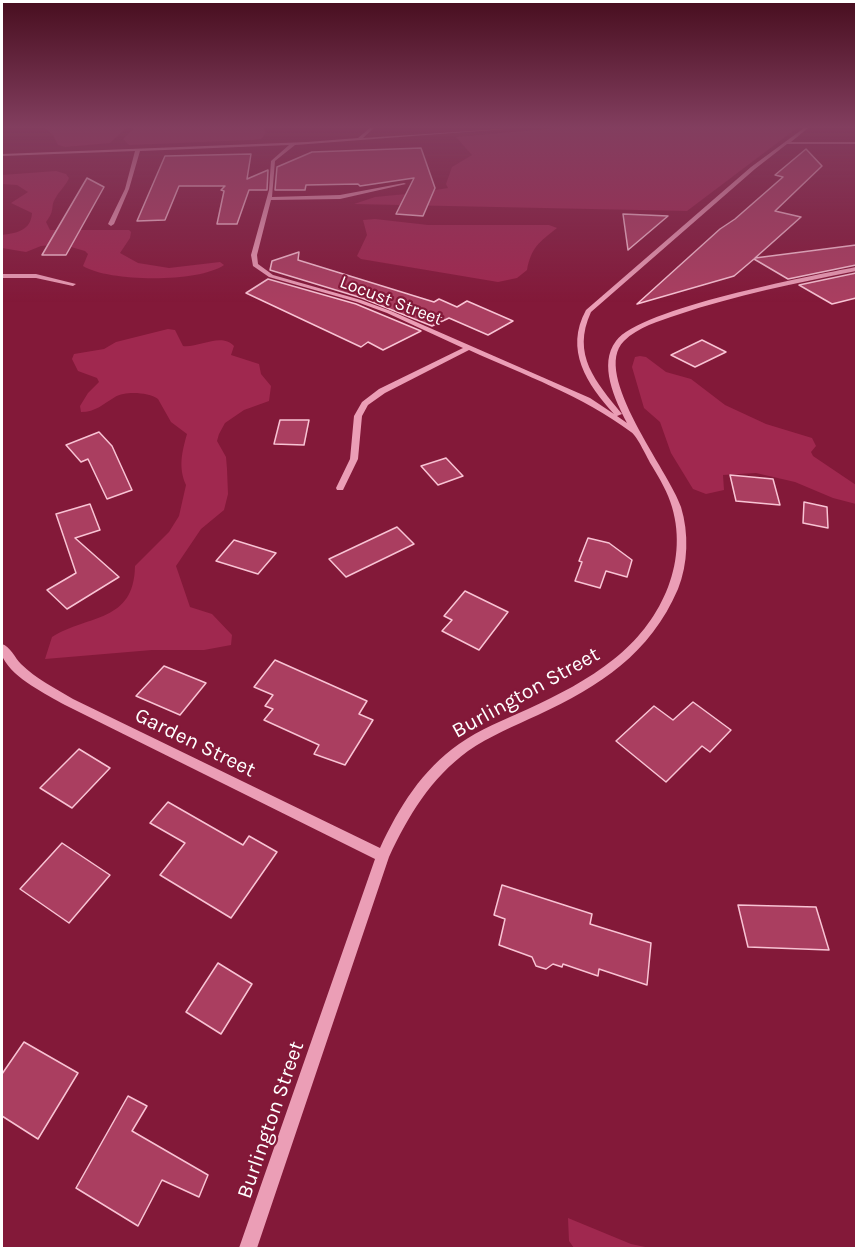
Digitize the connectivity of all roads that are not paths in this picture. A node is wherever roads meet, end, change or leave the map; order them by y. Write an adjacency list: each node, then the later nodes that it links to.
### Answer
1 (128, 186): 6 (street)
2 (270, 186): 5 (street, Locust Street)
3 (395, 186): 5 (street)
4 (734, 186): 11 (street)
5 (269, 199): 10 (street, Locust Street)
6 (111, 224)
7 (856, 269): 11 (street, Burlington Street)
8 (2, 276): 9 (street)
9 (73, 284)
10 (468, 348): 11 (street, Locust Street); 12 (street)
11 (634, 430): 14 (street, Burlington Street)
12 (340, 488)
13 (2, 648): 14 (street, Garden Street)
14 (383, 856): 15 (street, Burlington Street)
15 (248, 1248)

